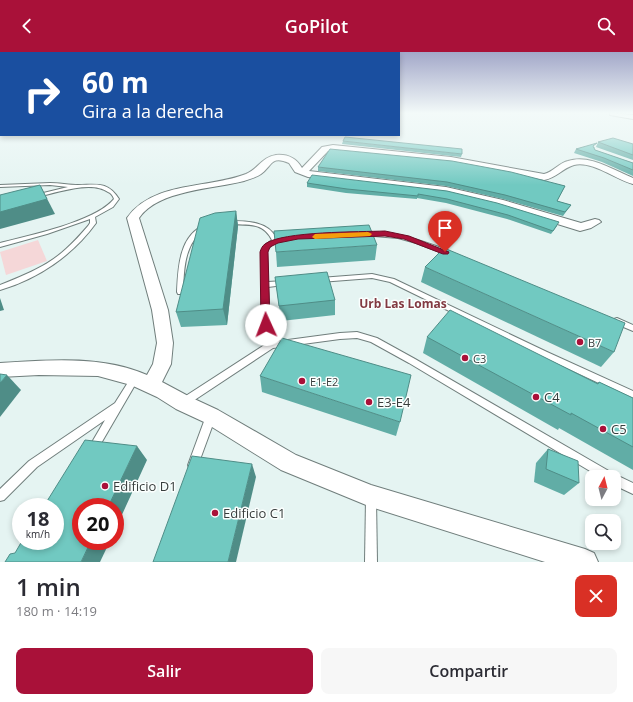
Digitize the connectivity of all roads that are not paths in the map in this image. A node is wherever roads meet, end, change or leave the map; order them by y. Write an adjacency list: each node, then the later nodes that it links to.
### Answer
1 (303, 172): 2 (street); 7 (street); 24 (street)
2 (633, 181)
3 (0, 186): 4 (lane)
4 (75, 187): 5 (lane); 6 (lane)
5 (31, 198)
6 (92, 217): 13 (lane); 18 (lane)
7 (595, 222)
8 (224, 224): 12 (lane)
9 (213, 225): 19 (lane)
10 (355, 235): 14 (lane)
11 (289, 238): 12 (lane)
12 (275, 241): 17 (lane)
13 (0, 245)
14 (460, 258)
15 (311, 281): 25 (lane)
16 (295, 282): 17 (lane)
17 (264, 285): 22 (lane)
18 (0, 288)
19 (180, 292)
20 (612, 319): 21 (lane)
21 (633, 328)
22 (271, 345): 26 (lane); 30 (lane)
23 (0, 370): 24 (street)
24 (143, 382): 26 (street); 27 (lane)
25 (633, 395)
26 (183, 403): 28 (street)
27 (120, 404): 29 (lane); 34 (lane)
28 (211, 416): 31 (lane); 35 (street)
29 (87, 459)
30 (598, 470)
31 (190, 474)
32 (621, 483): 33 (lane)
33 (633, 489)
34 (0, 496)
35 (371, 496): 36 (street); 37 (lane)
36 (576, 561)
37 (371, 562)

